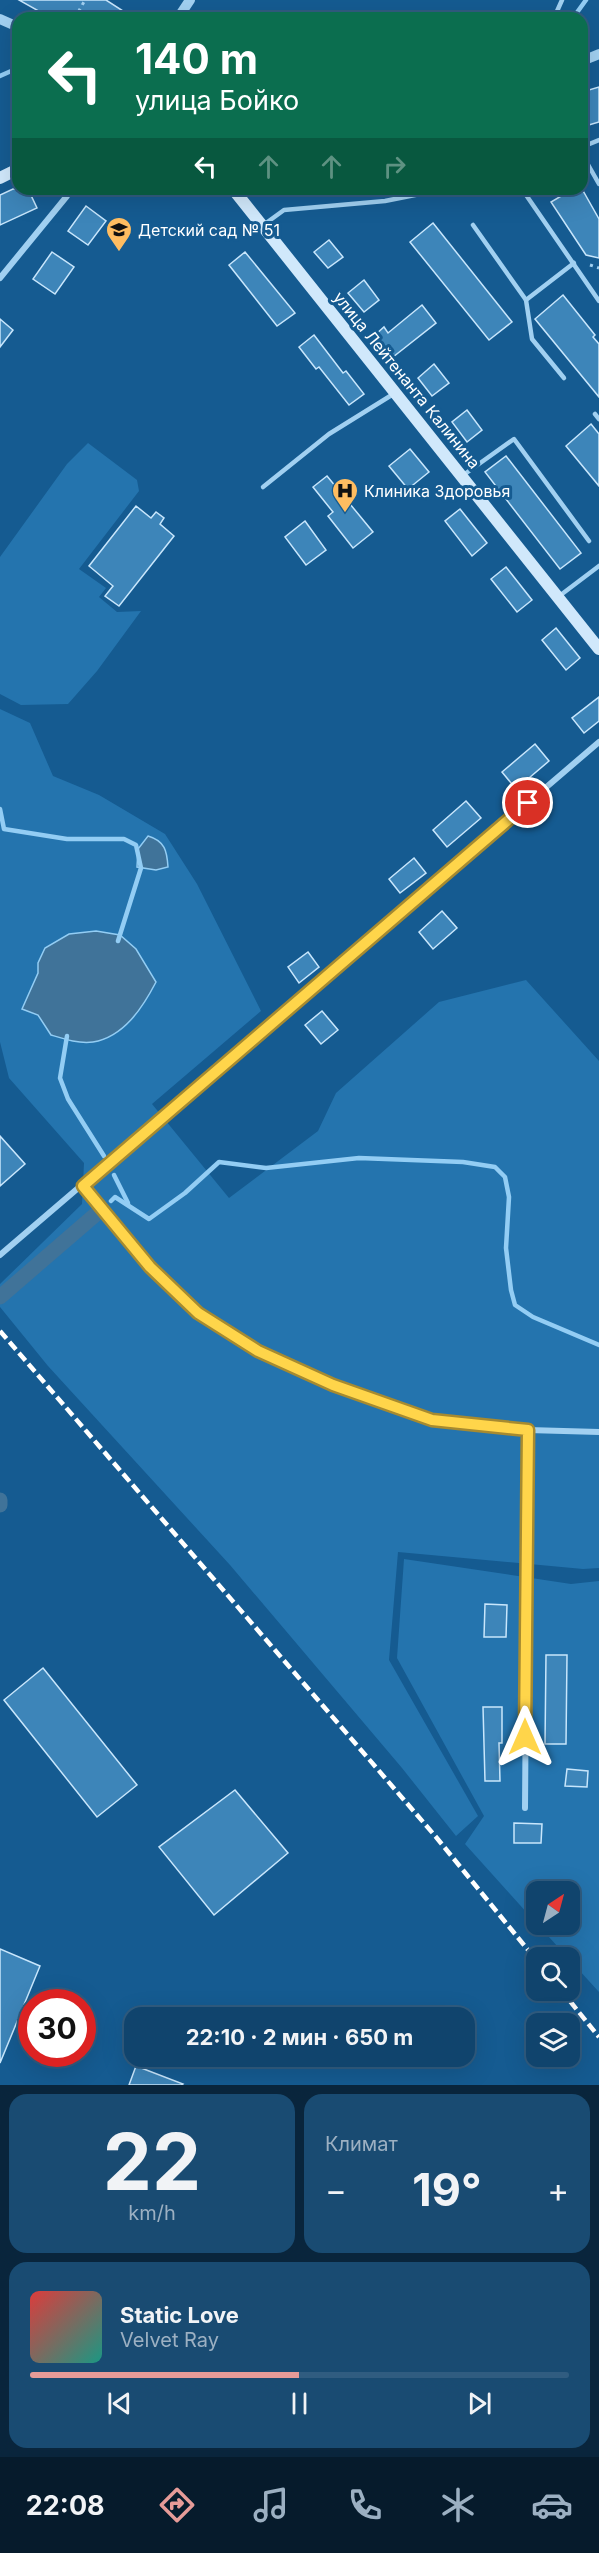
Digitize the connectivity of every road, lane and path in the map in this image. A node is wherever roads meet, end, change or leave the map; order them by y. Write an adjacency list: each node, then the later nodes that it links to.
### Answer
1 (588, 165): 2 (lane)
2 (599, 184)
3 (67, 195): 12 (street)
4 (238, 195): 8 (main road, улица Лейтенанта Калинина)
5 (415, 195): 8 (lane)
6 (526, 195): 9 (lane)
7 (473, 225): 13 (lane)
8 (262, 226): 16 (main road, улица Лейтенанта Калинина)
9 (574, 264): 13 (lane); 14 (lane)
10 (590, 265): 11 (path)
11 (599, 268)
12 (0, 278)
13 (526, 300): 15 (lane)
14 (599, 301)
15 (564, 378)
16 (395, 393): 19 (main road, улица Лейтенанта Калинина); 20 (lane)
17 (595, 414): 18 (lane)
18 (599, 418)
19 (462, 476): 21 (lane); 23 (main road, улица Лейтенанта Калинина)
20 (263, 487)
21 (589, 541)
22 (599, 566): 23 (lane)
23 (558, 597): 24 (main road, улица Лейтенанта Калинина)
24 (599, 649)
25 (599, 742): 26 (street)
26 (83, 1186): 27 (street); 28 (street)
27 (0, 1255)
28 (528, 1430): 29 (street); 30 (street)
29 (599, 1432)
30 (525, 1808)

